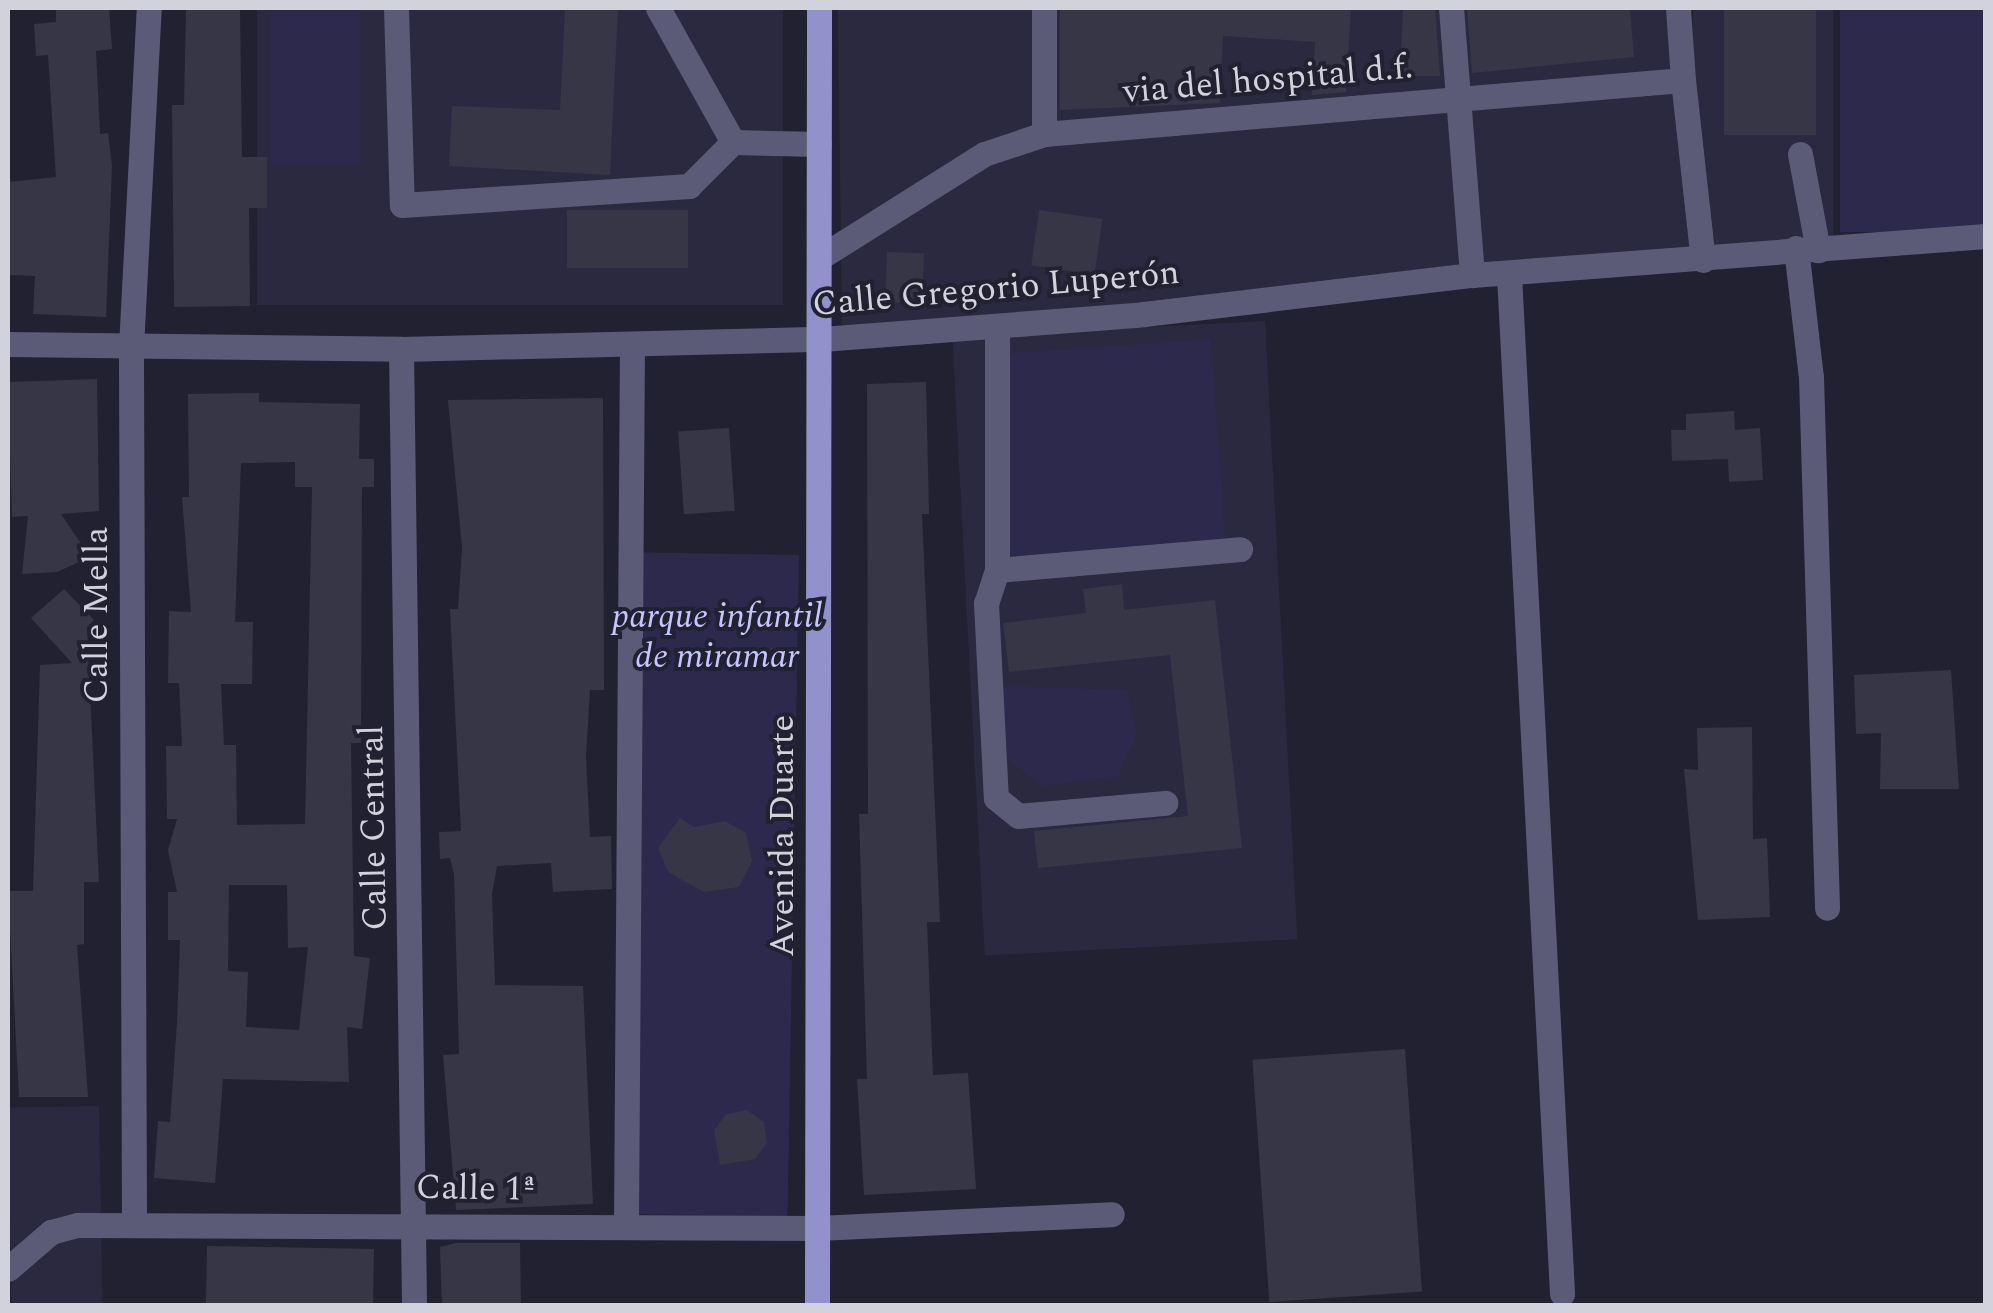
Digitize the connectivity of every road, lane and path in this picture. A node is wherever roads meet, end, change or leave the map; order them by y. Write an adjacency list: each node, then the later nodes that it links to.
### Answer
1 (149, 8): 24 (street, Calle Mella)
2 (396, 8): 11 (street)
3 (658, 8): 11 (street)
4 (818, 8): 12 (main road, Avenida Duarte)
5 (1044, 8): 10 (street)
6 (1451, 8): 9 (street)
7 (1678, 8): 8 (street)
8 (1683, 80): 9 (street, via del hospital d.f.); 17 (street)
9 (1458, 99): 10 (street, via del hospital d.f.); 18 (street)
10 (1044, 134): 16 (street, via del hospital d.f.)
11 (733, 142): 12 (street)
12 (818, 144): 16 (main road, Avenida Duarte)
13 (1800, 154): 15 (street)
14 (1986, 236): 15 (street, Calle Gregorio Luperón)
15 (1807, 249): 17 (street, Calle Gregorio Luperón); 29 (street)
16 (819, 258): 21 (main road, Avenida Duarte)
17 (1704, 260): 19 (street, Calle Gregorio Luperón)
18 (1472, 275): 19 (street, Calle Gregorio Luperón); 20 (street, Calle Gregorio Luperón)
19 (1509, 275): 36 (street)
20 (996, 328): 21 (street, Calle Gregorio Luperón); 27 (street)
21 (822, 339): 23 (street, Calle Gregorio Luperón); 34 (main road, Avenida Duarte)
22 (8, 344): 24 (street, Calle Gregorio Luperón)
23 (632, 345): 25 (street, Calle Gregorio Luperón); 33 (street)
24 (132, 347): 25 (street, Calle Gregorio Luperón); 32 (street, Calle Mella)
25 (401, 349): 31 (street, Calle Central)
26 (1240, 550): 27 (street)
27 (996, 570): 28 (street)
28 (1166, 803)
29 (1827, 908)
30 (1112, 1214): 34 (street, Calle 1ª)
31 (416, 1222): 32 (street, Calle 1ª); 33 (street, Calle 1ª); 37 (street, Calle Central)
32 (134, 1223): 35 (street, Calle 1ª)
33 (626, 1225): 34 (street, Calle 1ª)
34 (818, 1228): 38 (main road, Avenida Duarte)
35 (8, 1268)
36 (1562, 1294)
37 (414, 1306)
38 (816, 1306)

